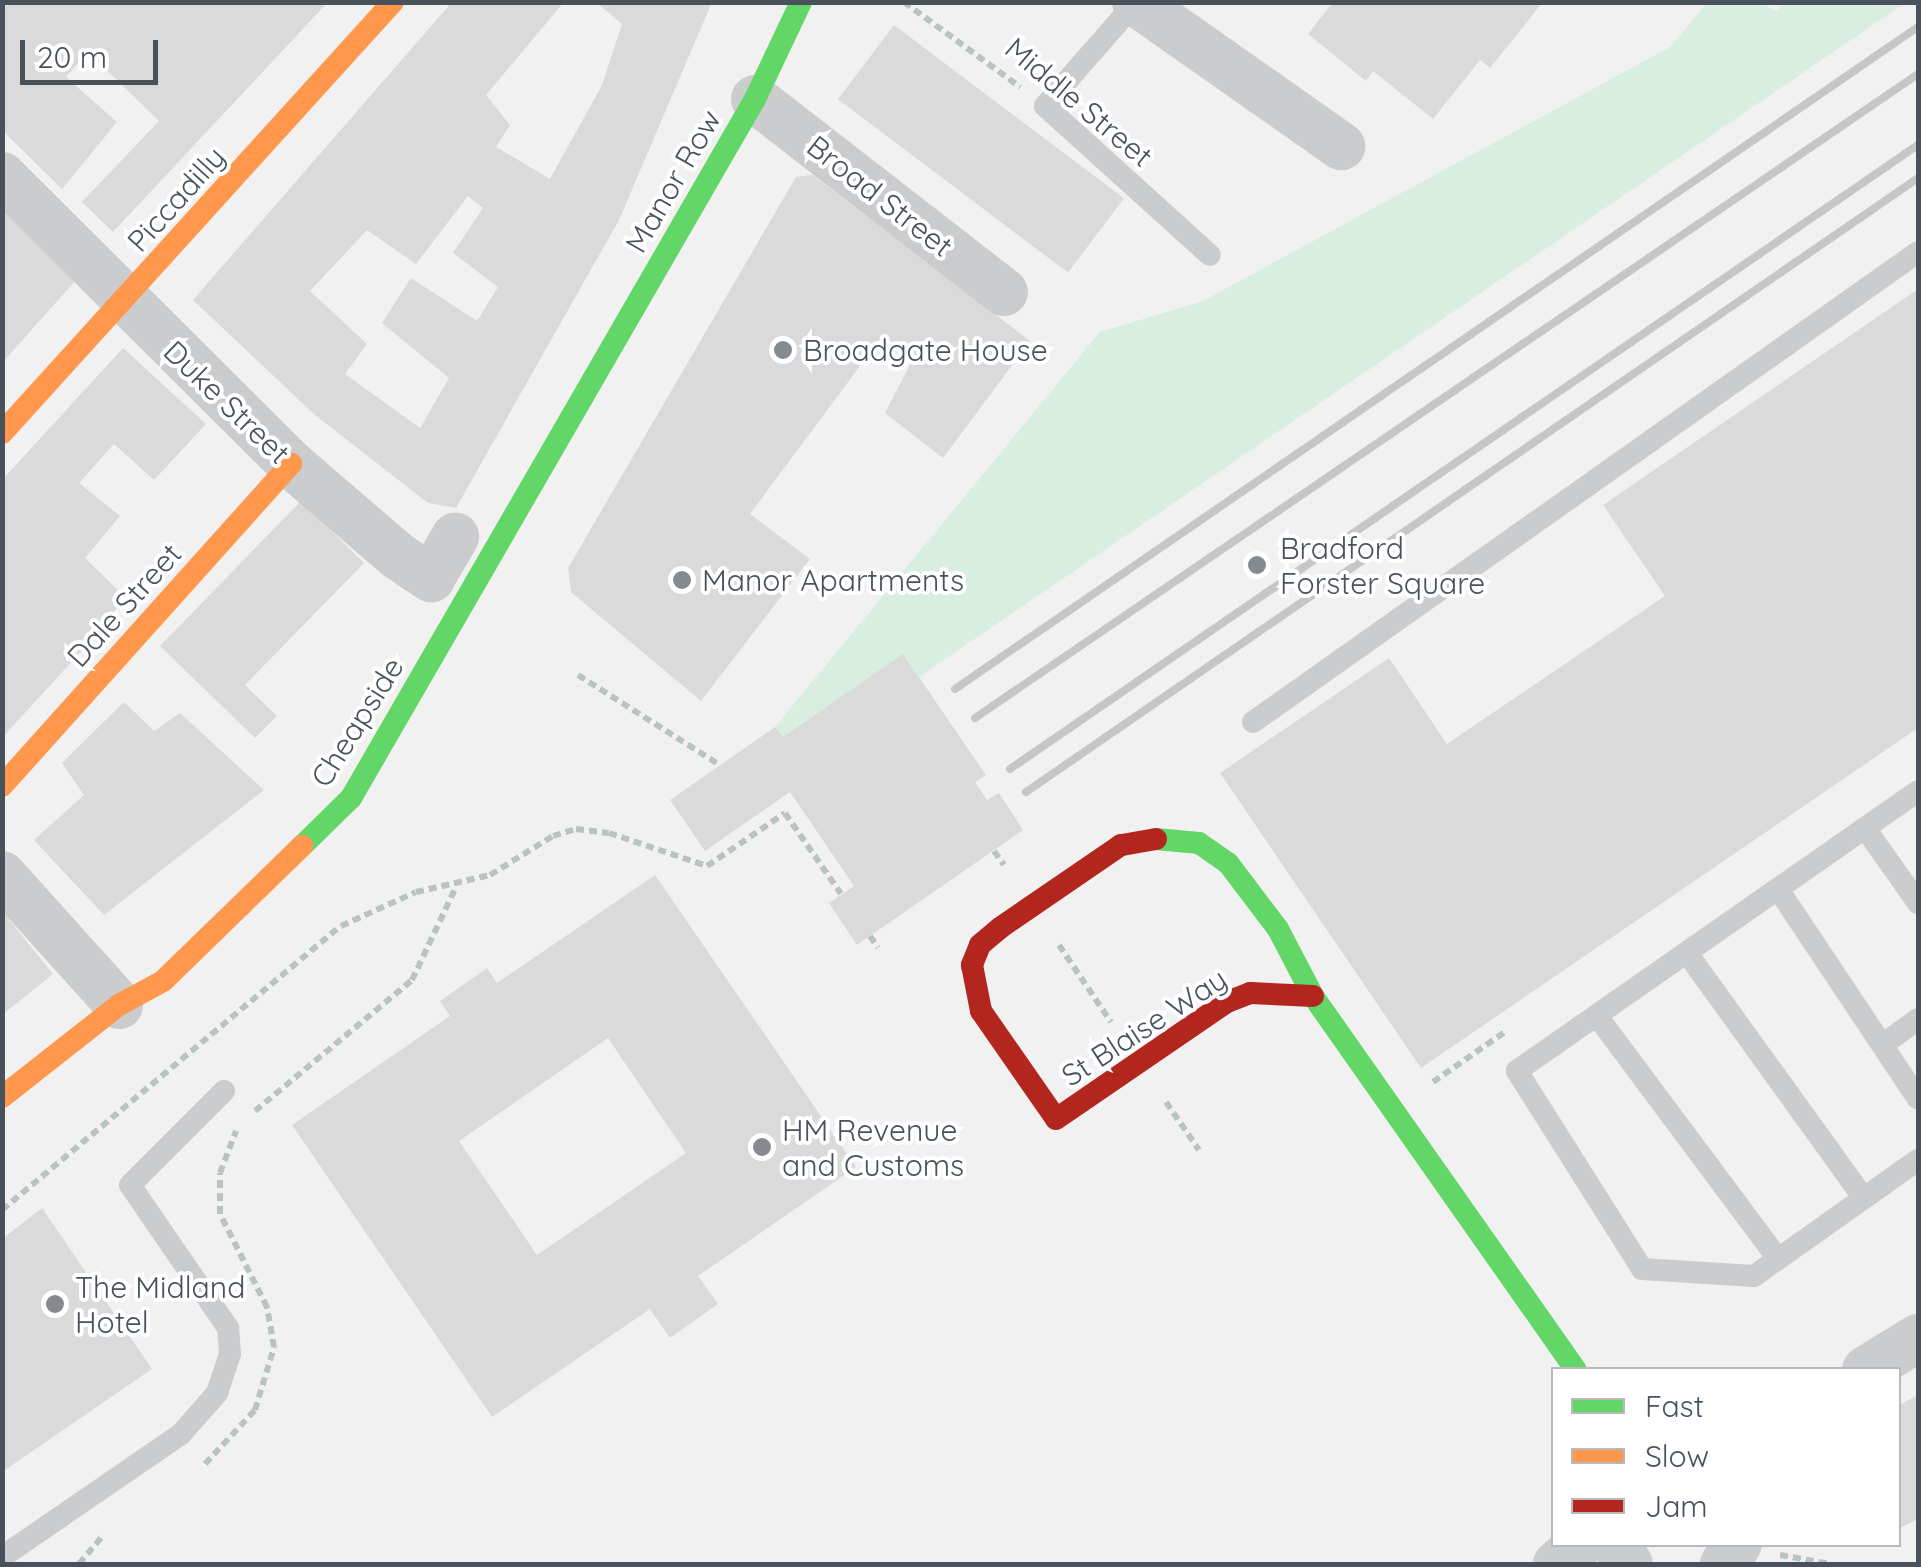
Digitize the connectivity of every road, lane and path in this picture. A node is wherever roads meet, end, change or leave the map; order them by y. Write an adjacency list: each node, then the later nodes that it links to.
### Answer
1 (393, 2): 12 (street, Piccadilly)
2 (801, 2): 5 (street, Manor Row)
3 (904, 2): 6 (path, Middle Street)
4 (1136, 2): 6 (lane); 7 (street)
5 (755, 99): 11 (street, Broad Street); 13 (street, Manor Row)
6 (1046, 106): 10 (lane, Middle Street)
7 (1341, 146)
8 (2, 176): 12 (street, Duke Street)
9 (1918, 252): 18 (lane)
10 (1210, 255)
11 (1004, 292)
12 (124, 302): 14 (street, Piccadilly); 15 (street, Duke Street)
13 (589, 385): 34 (street, Cheapside)
14 (2, 433)
15 (291, 464): 16 (street, Duke Street); 20 (street, Dale Street)
16 (455, 537)
17 (578, 675): 19 (path)
18 (1254, 722)
19 (720, 765)
20 (2, 786)
21 (1918, 790): 22 (lane)
22 (1866, 828): 26 (lane); 28 (lane)
23 (994, 851): 29 (path)
24 (2, 875): 34 (street)
25 (456, 886): 27 (path); 45 (path); 50 (path)
26 (1778, 889): 32 (lane); 37 (lane)
27 (841, 894)
28 (1918, 903)
29 (1032, 906): 33 (street, St Blaise Way); 38 (path); 38 (street, St Blaise Way)
30 (870, 936): 31 (path)
31 (878, 948)
32 (1687, 952): 35 (lane); 44 (lane)
33 (1313, 996): 38 (street, St Blaise Way); 48 (street, St Blaise Way)
34 (118, 1004): 40 (street, Cheapside)
35 (1597, 1016): 46 (lane); 46 (lane)
36 (1918, 1020): 37 (lane)
37 (1885, 1043): 41 (lane)
38 (1139, 1062): 42 (path)
39 (224, 1092): 53 (lane)
40 (2, 1097)
41 (1918, 1098)
42 (1199, 1150)
43 (1918, 1160): 44 (lane)
44 (1864, 1198): 46 (lane)
45 (2, 1210)
46 (1778, 1260)
47 (1918, 1338): 49 (street)
48 (1574, 1367)
49 (1871, 1367)
50 (188, 1476)
51 (112, 1528): 55 (path)
52 (1576, 1547): 56 (street)
53 (2, 1557)
54 (1740, 1557): 57 (path)
55 (79, 1564)
56 (1556, 1564)
57 (1830, 1564)

